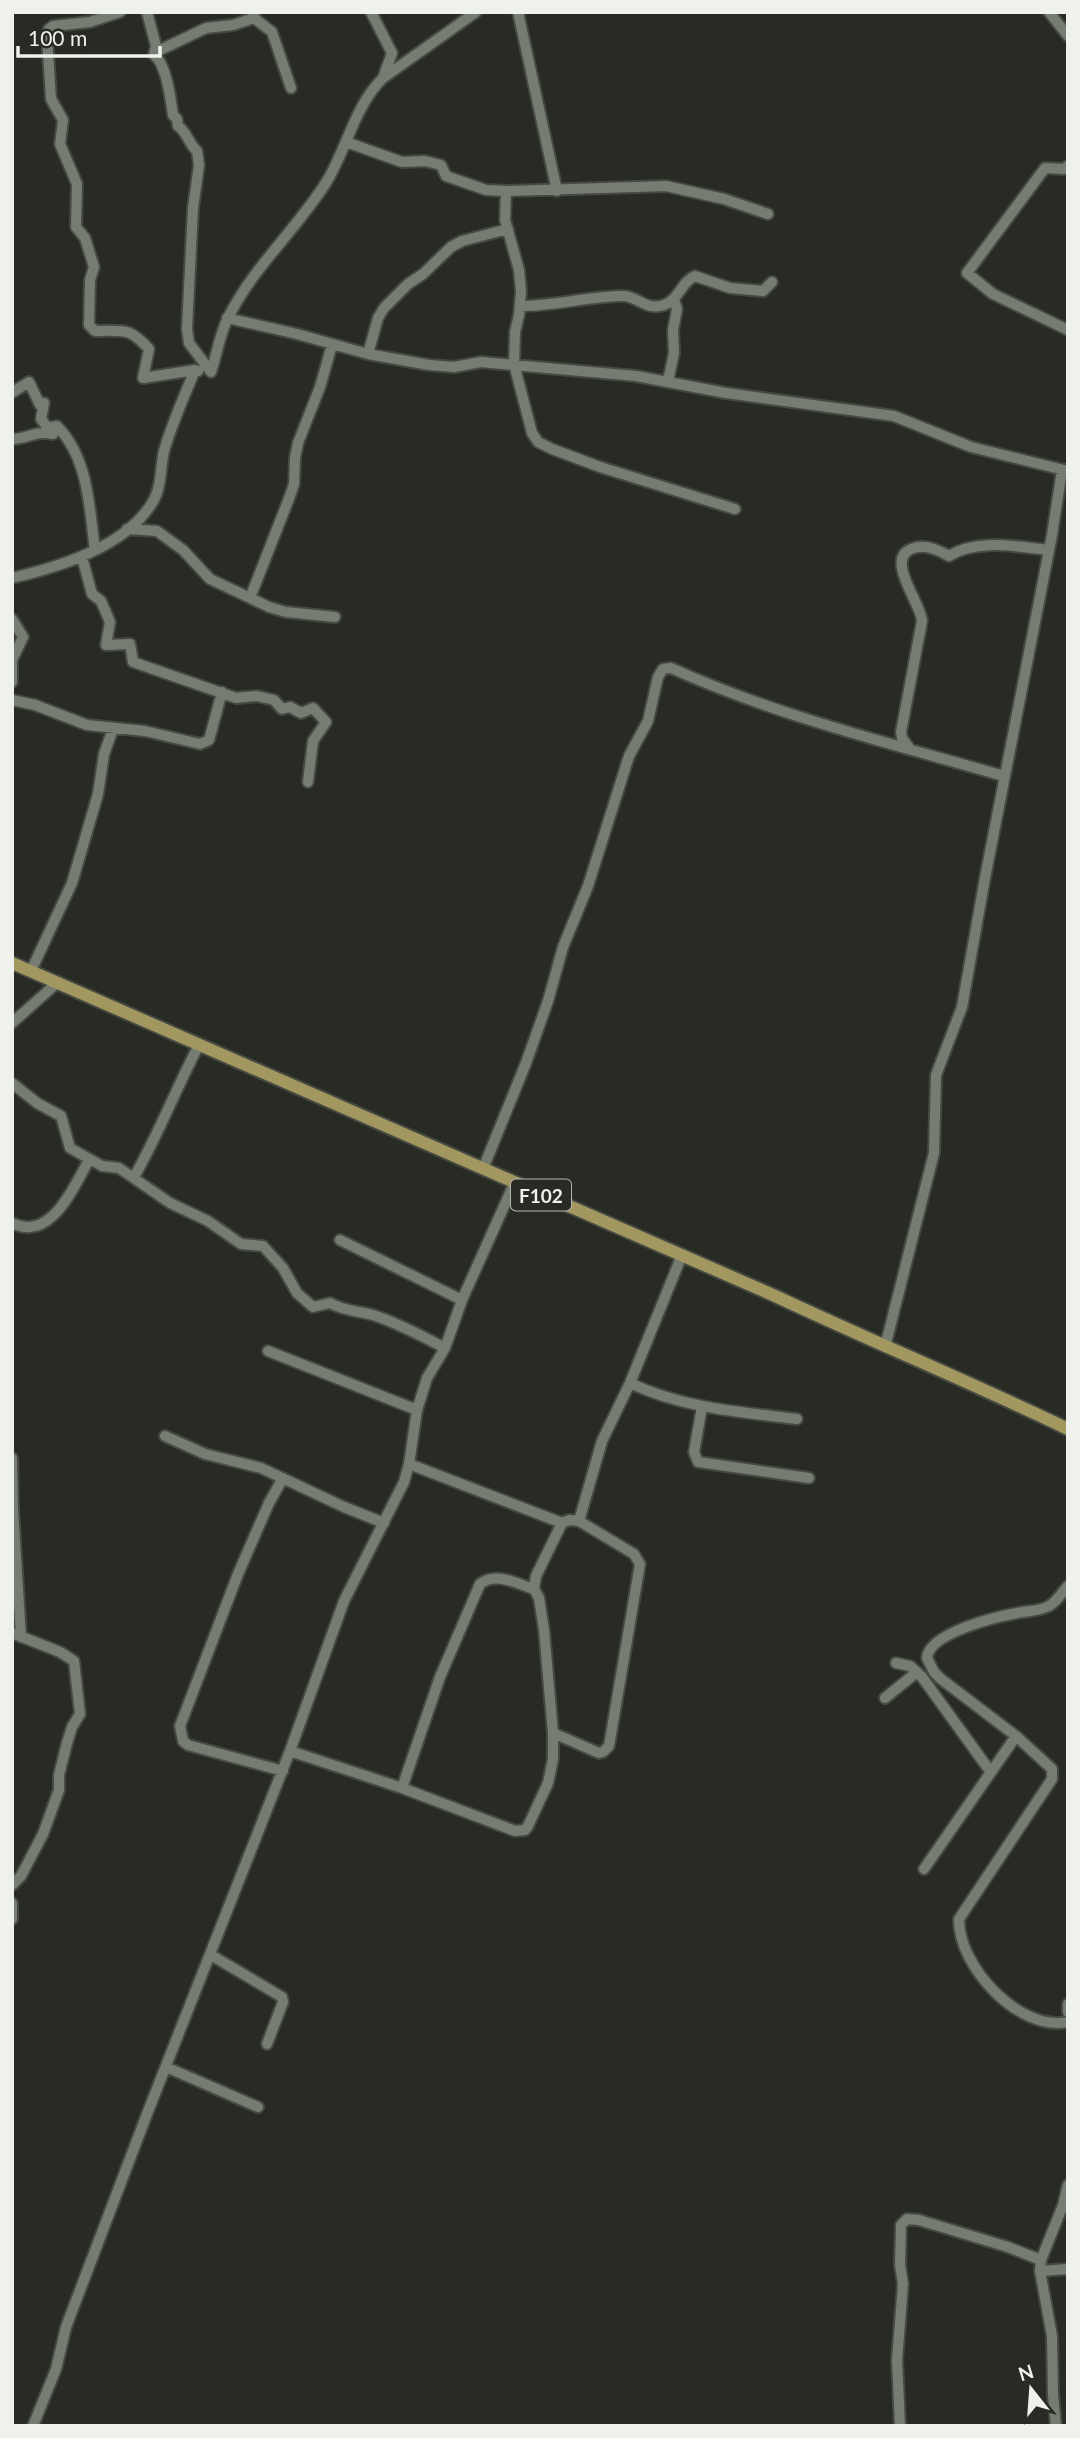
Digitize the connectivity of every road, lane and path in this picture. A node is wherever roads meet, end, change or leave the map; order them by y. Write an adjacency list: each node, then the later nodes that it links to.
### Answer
1 (120, 12): 28 (street)
2 (147, 12): 9 (street)
3 (371, 12): 10 (street)
4 (476, 12): 10 (street)
5 (518, 12): 15 (street)
6 (1049, 12): 8 (street)
7 (254, 15): 9 (street); 11 (street)
8 (1068, 36)
9 (156, 52): 29 (street)
10 (383, 78): 12 (street)
11 (291, 88)
12 (346, 142): 14 (street); 22 (street)
13 (1067, 170): 24 (street)
14 (506, 191): 15 (street); 17 (street)
15 (557, 191): 16 (street)
16 (768, 214)
17 (508, 229): 20 (street); 26 (street)
18 (772, 282): 19 (street)
19 (674, 299): 21 (street); 23 (street)
20 (521, 306): 21 (street); 27 (street)
21 (661, 306): 23 (street)
22 (227, 318): 25 (street); 29 (street)
23 (673, 330): 30 (street)
24 (1068, 330)
25 (332, 345): 26 (street); 41 (street)
26 (368, 354): 27 (street)
27 (514, 365): 30 (street); 35 (street)
28 (195, 370): 29 (street); 36 (street)
29 (211, 372)
30 (668, 382): 34 (street)
31 (12, 391): 32 (street)
32 (66, 436): 33 (street); 37 (street)
33 (12, 439)
34 (1065, 471): 38 (street)
35 (735, 509)
36 (127, 528): 37 (street); 41 (street)
37 (95, 550): 39 (street)
38 (1049, 551): 49 (street); 50 (street)
39 (82, 557): 40 (street); 46 (street)
40 (12, 578)
41 (250, 598): 42 (street)
42 (335, 617)
43 (12, 619): 44 (street)
44 (12, 661): 45 (street)
45 (12, 682)
46 (222, 692): 48 (street); 51 (street)
47 (12, 700): 48 (street)
48 (113, 729): 53 (street)
49 (910, 749): 50 (street); 59 (street)
50 (1004, 775): 66 (street)
51 (308, 782)
52 (12, 963): 53 (main road, F102)
53 (31, 971): 54 (main road, F102)
54 (58, 982): 55 (street); 56 (main road, F102)
55 (12, 1023)
56 (199, 1045): 59 (main road, F102); 60 (street)
57 (12, 1083): 58 (street)
58 (89, 1160): 60 (street); 62 (street)
59 (483, 1169): 61 (main road, F102)
60 (134, 1177): 67 (street)
61 (514, 1184): 64 (main road, F102); 65 (street)
62 (12, 1223)
63 (340, 1240): 65 (street)
64 (681, 1255): 66 (main road, F102); 69 (street)
65 (462, 1300): 67 (street)
66 (885, 1347): 73 (main road, F102)
67 (445, 1348): 71 (street)
68 (268, 1351): 71 (street)
69 (630, 1383): 70 (street); 79 (street)
70 (702, 1407): 72 (street); 78 (street)
71 (417, 1410): 76 (street)
72 (797, 1419)
73 (1068, 1429)
74 (165, 1436): 77 (street)
75 (12, 1458): 84 (street)
76 (409, 1464): 80 (street); 81 (street)
77 (283, 1478): 80 (street); 91 (street)
78 (809, 1478)
79 (579, 1521): 81 (street); 88 (street)
80 (384, 1523): 90 (street)
81 (562, 1523): 83 (street)
82 (1068, 1586): 89 (street)
83 (534, 1589): 88 (street); 93 (street)
84 (17, 1635): 95 (street)
85 (896, 1663): 86 (street)
86 (917, 1672): 87 (street); 92 (street)
87 (885, 1699)
88 (553, 1734): 93 (street)
89 (1016, 1736): 92 (street); 101 (street)
90 (290, 1751): 91 (street); 93 (street)
91 (283, 1771): 98 (street)
92 (990, 1771): 94 (street)
93 (402, 1788)
94 (924, 1869)
95 (12, 1885)
96 (12, 1903): 97 (street)
97 (12, 1919)
98 (211, 1955): 102 (street); 103 (street)
99 (1068, 2004): 100 (street)
100 (1068, 2012)
101 (1068, 2022)
102 (267, 2044)
103 (166, 2067): 104 (street); 109 (street)
104 (258, 2107)
105 (1068, 2185): 106 (street)
106 (1065, 2205): 107 (street)
107 (1040, 2265): 108 (street); 110 (street); 111 (street)
108 (1068, 2269)
109 (33, 2426)
110 (900, 2426)
111 (1056, 2426)

